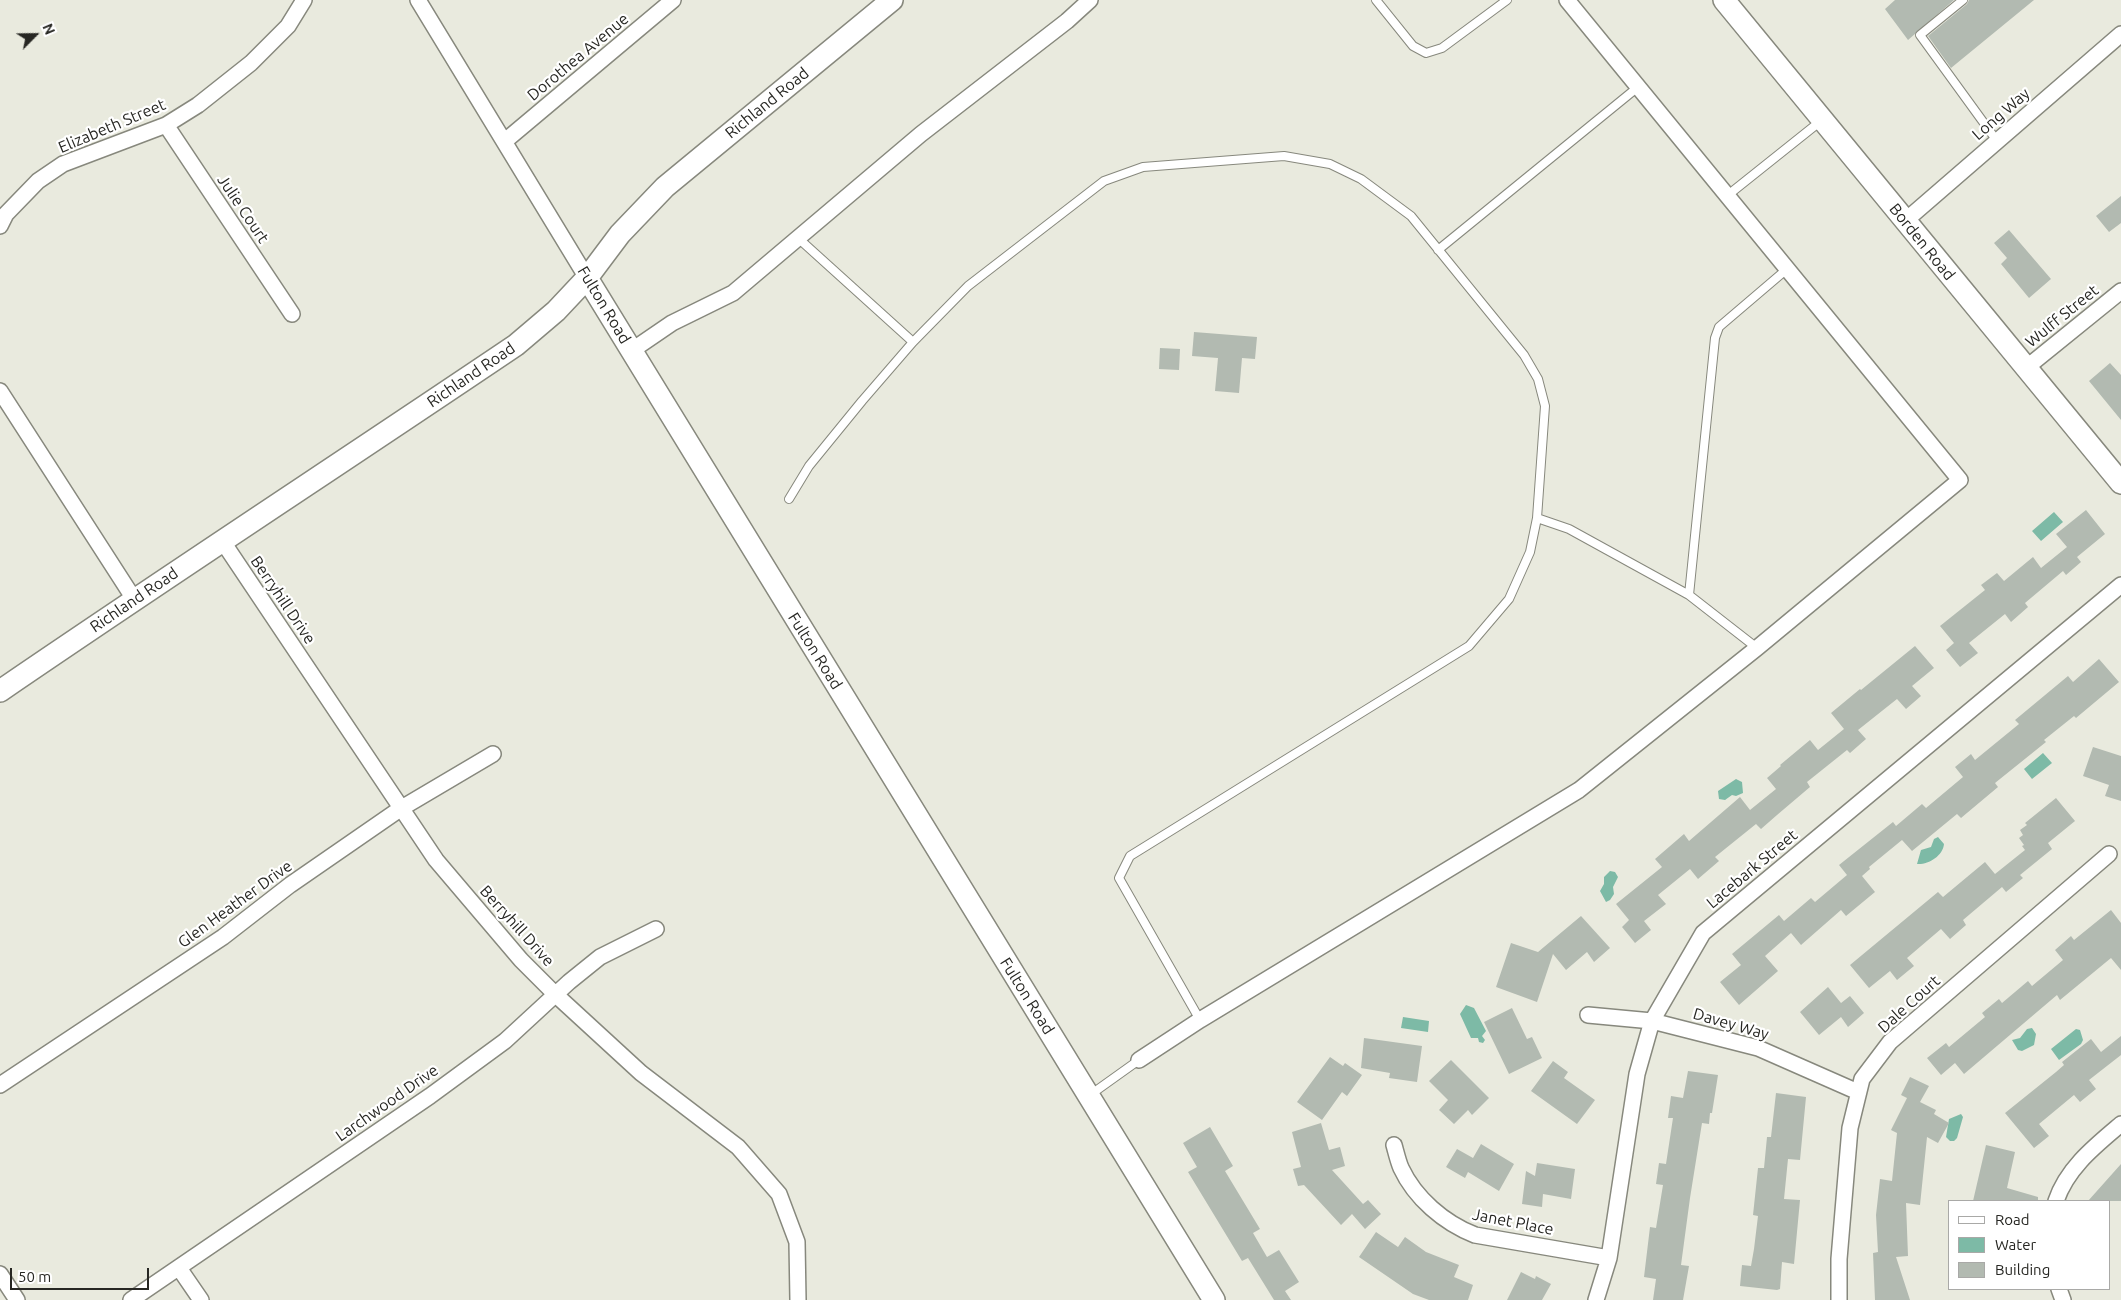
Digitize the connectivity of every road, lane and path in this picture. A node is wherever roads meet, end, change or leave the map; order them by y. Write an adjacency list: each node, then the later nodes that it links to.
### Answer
1 (304, 0): 14 (street, Elizabeth Street)
2 (418, 0): 16 (street, Fulton Road)
3 (673, 0): 16 (street, Dorothea Avenue)
4 (892, 0): 23 (street, Richland Road)
5 (1090, 0): 20 (street)
6 (1376, 0): 7 (lane)
7 (1507, 0)
8 (1567, 0): 12 (street)
9 (1724, 0): 13 (street, Borden Road)
10 (1963, 0): 15 (lane)
11 (2121, 34): 15 (street, Long Way)
12 (1638, 87): 17 (street); 21 (lane)
13 (1822, 120): 17 (lane); 18 (street, Borden Road)
14 (166, 124): 19 (street, Elizabeth Street); 25 (street, Julie Court)
15 (1997, 141): 18 (street, Long Way)
16 (505, 142): 23 (street, Fulton Road)
17 (1728, 195): 22 (street)
18 (1905, 221): 28 (street, Borden Road)
19 (0, 226)
20 (798, 238): 26 (lane); 27 (street)
21 (1438, 250): 26 (lane); 32 (lane)
22 (1787, 269): 35 (lane); 37 (street)
23 (586, 278): 27 (street, Fulton Road); 33 (street, Richland Road)
24 (2121, 291): 28 (street, Wulff Street)
25 (292, 314)
26 (913, 342): 31 (lane)
27 (631, 351): 50 (street, Fulton Road)
28 (2026, 368): 30 (street, Borden Road)
29 (0, 391): 36 (street)
30 (2121, 483)
31 (789, 500)
32 (1537, 518): 35 (lane); 45 (lane)
33 (223, 542): 36 (street, Richland Road); 40 (street, Berryhill Drive)
34 (2121, 585): 46 (street, Lacebark Street)
35 (1688, 596): 37 (lane)
36 (134, 599): 38 (street, Richland Road)
37 (1757, 648): 45 (street)
38 (0, 691)
39 (493, 754): 40 (street, Glen Heather Drive)
40 (400, 809): 43 (street, Berryhill Drive); 48 (street, Glen Heather Drive)
41 (2109, 854): 49 (street, Dale Court)
42 (656, 929): 43 (street, Larchwood Drive)
43 (556, 995): 55 (street, Larchwood Drive); 60 (street, Berryhill Drive)
44 (1588, 1016): 46 (street, Davey Way)
45 (1200, 1020): 47 (street)
46 (1652, 1021): 49 (street, Davey Way); 54 (street, Lacebark Street)
47 (1139, 1060): 50 (lane)
48 (0, 1085)
49 (1858, 1092): 63 (street, Dale Court)
50 (1088, 1096): 61 (street, Fulton Road)
51 (2121, 1124): 53 (street)
52 (1394, 1145): 54 (street, Janet Place)
53 (2056, 1200)
54 (1609, 1258): 62 (street, Lacebark Street)
55 (179, 1268): 58 (street, Larchwood Drive); 59 (street)
56 (0, 1274): 57 (street)
57 (17, 1300)
58 (131, 1300)
59 (200, 1300)
60 (798, 1300)
61 (1214, 1300)
62 (1596, 1300)
63 (1839, 1300)

